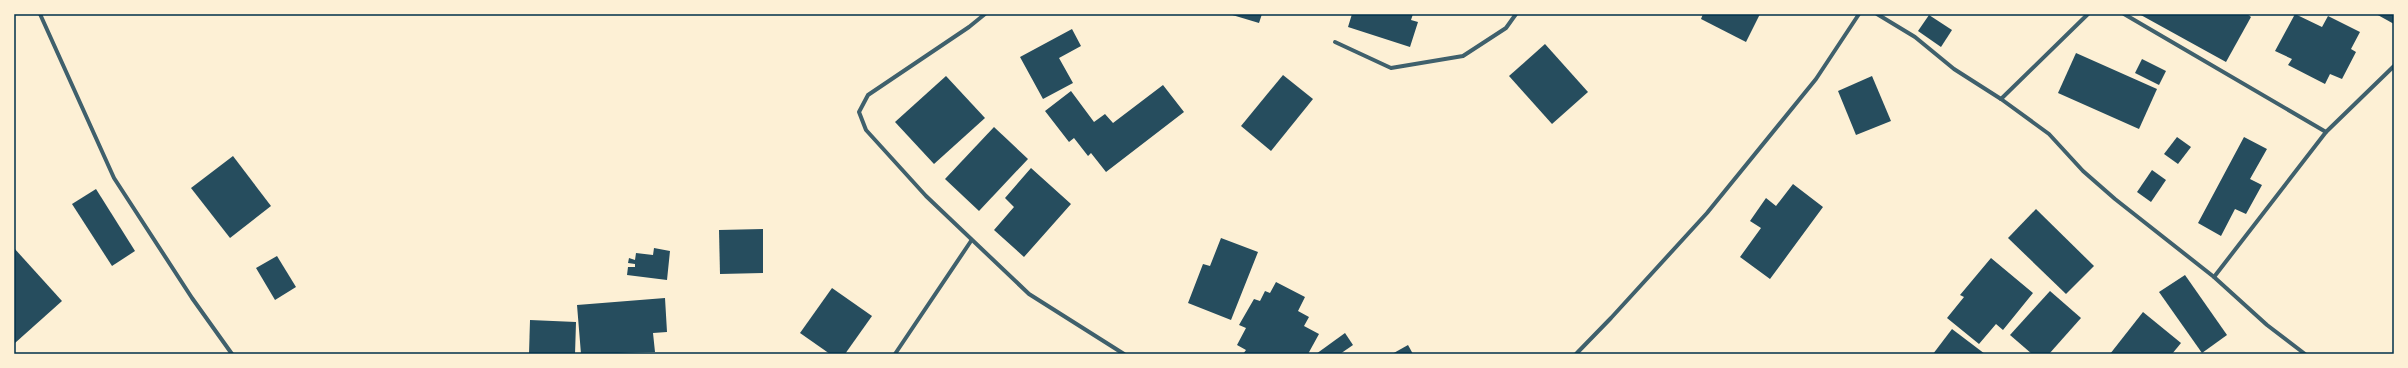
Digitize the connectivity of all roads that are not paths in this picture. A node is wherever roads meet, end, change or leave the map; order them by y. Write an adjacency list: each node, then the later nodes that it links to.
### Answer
1 (40, 14): 14 (street)
2 (985, 14): 12 (street)
3 (1516, 14): 8 (street)
4 (1859, 14): 17 (street)
5 (1877, 14): 10 (street)
6 (2088, 14): 10 (street)
7 (2124, 14): 11 (street)
8 (1335, 42)
9 (2394, 66): 11 (street)
10 (2001, 99): 13 (street)
11 (2326, 132): 13 (street)
12 (971, 241): 15 (street); 16 (street)
13 (2214, 277): 18 (street)
14 (232, 354)
15 (896, 354)
16 (1124, 354)
17 (1576, 354)
18 (2305, 354)

